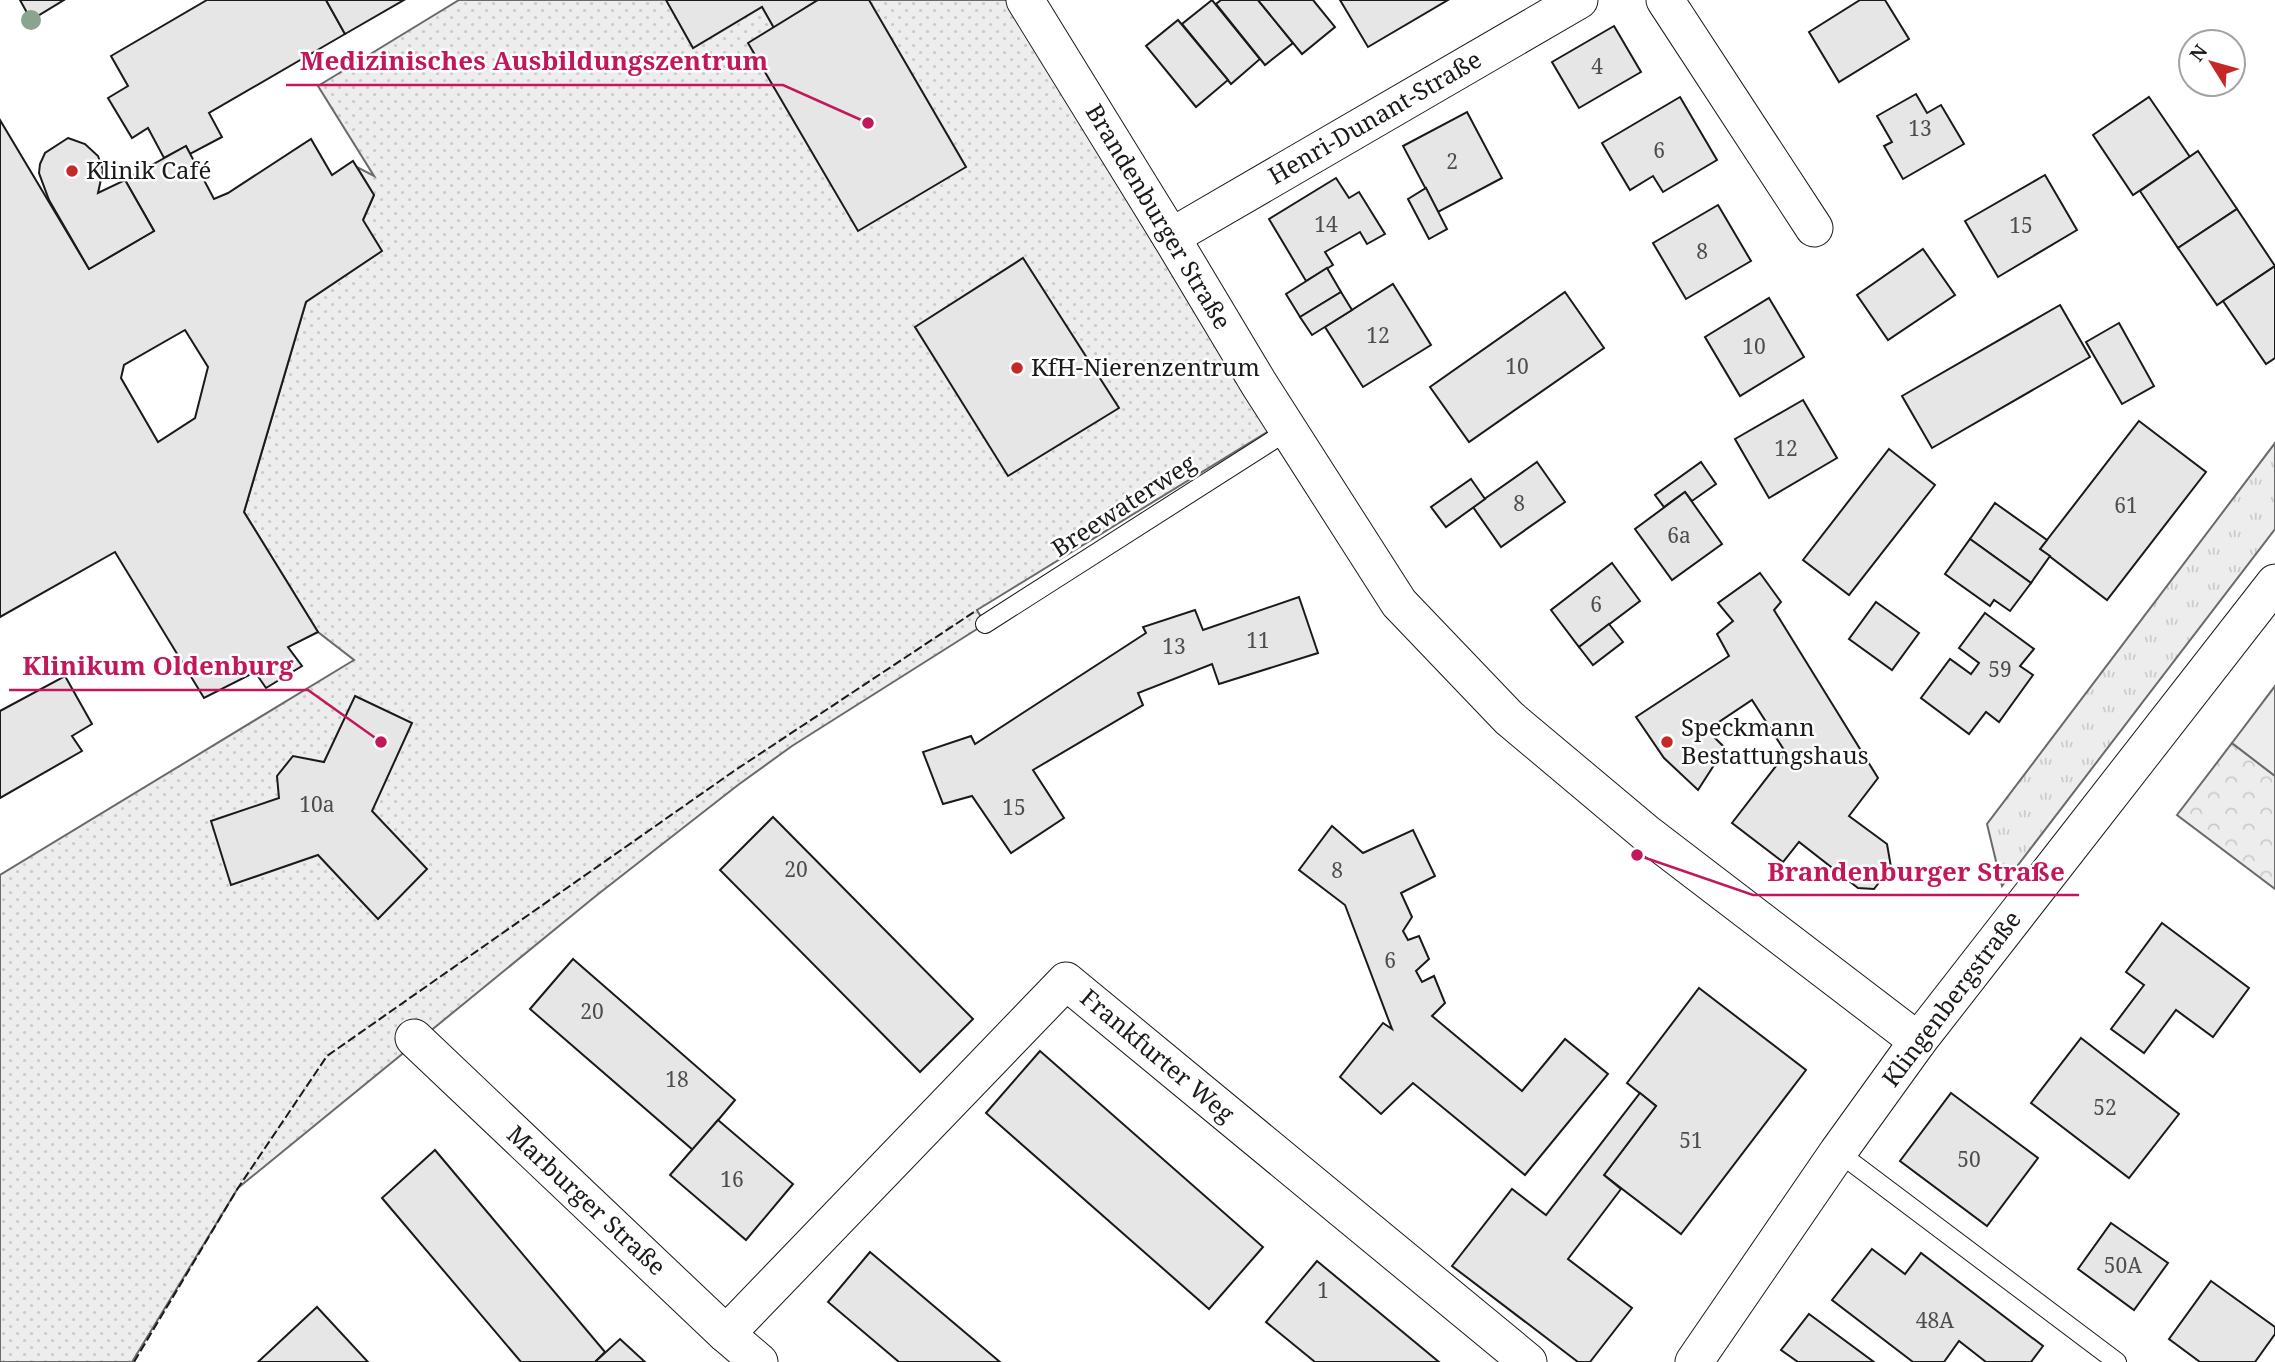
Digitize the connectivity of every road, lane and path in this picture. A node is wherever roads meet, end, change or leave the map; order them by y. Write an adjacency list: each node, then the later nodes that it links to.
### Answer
1 (1025, 0): 5 (street, Brandenburger Straße)
2 (1579, 0): 5 (street, Henri-Dunant-Straße)
3 (1665, 0): 4 (street)
4 (1814, 228)
5 (1171, 237): 6 (street, Brandenburger Straße)
6 (1289, 430): 8 (lane, Breewaterweg); 10 (street, Brandenburger Straße)
7 (2275, 583): 10 (street, Klingenbergstraße)
8 (985, 624)
9 (414, 1038): 12 (street, Marburger Straße)
10 (1918, 1041): 11 (street, Klingenbergstraße)
11 (1838, 1152): 15 (street, Klingenbergstraße); 16 (lane)
12 (726, 1334): 13 (street, Marburger Straße); 14 (street, Frankfurter Weg)
13 (759, 1362)
14 (1528, 1362)
15 (1694, 1362)
16 (2118, 1362)

